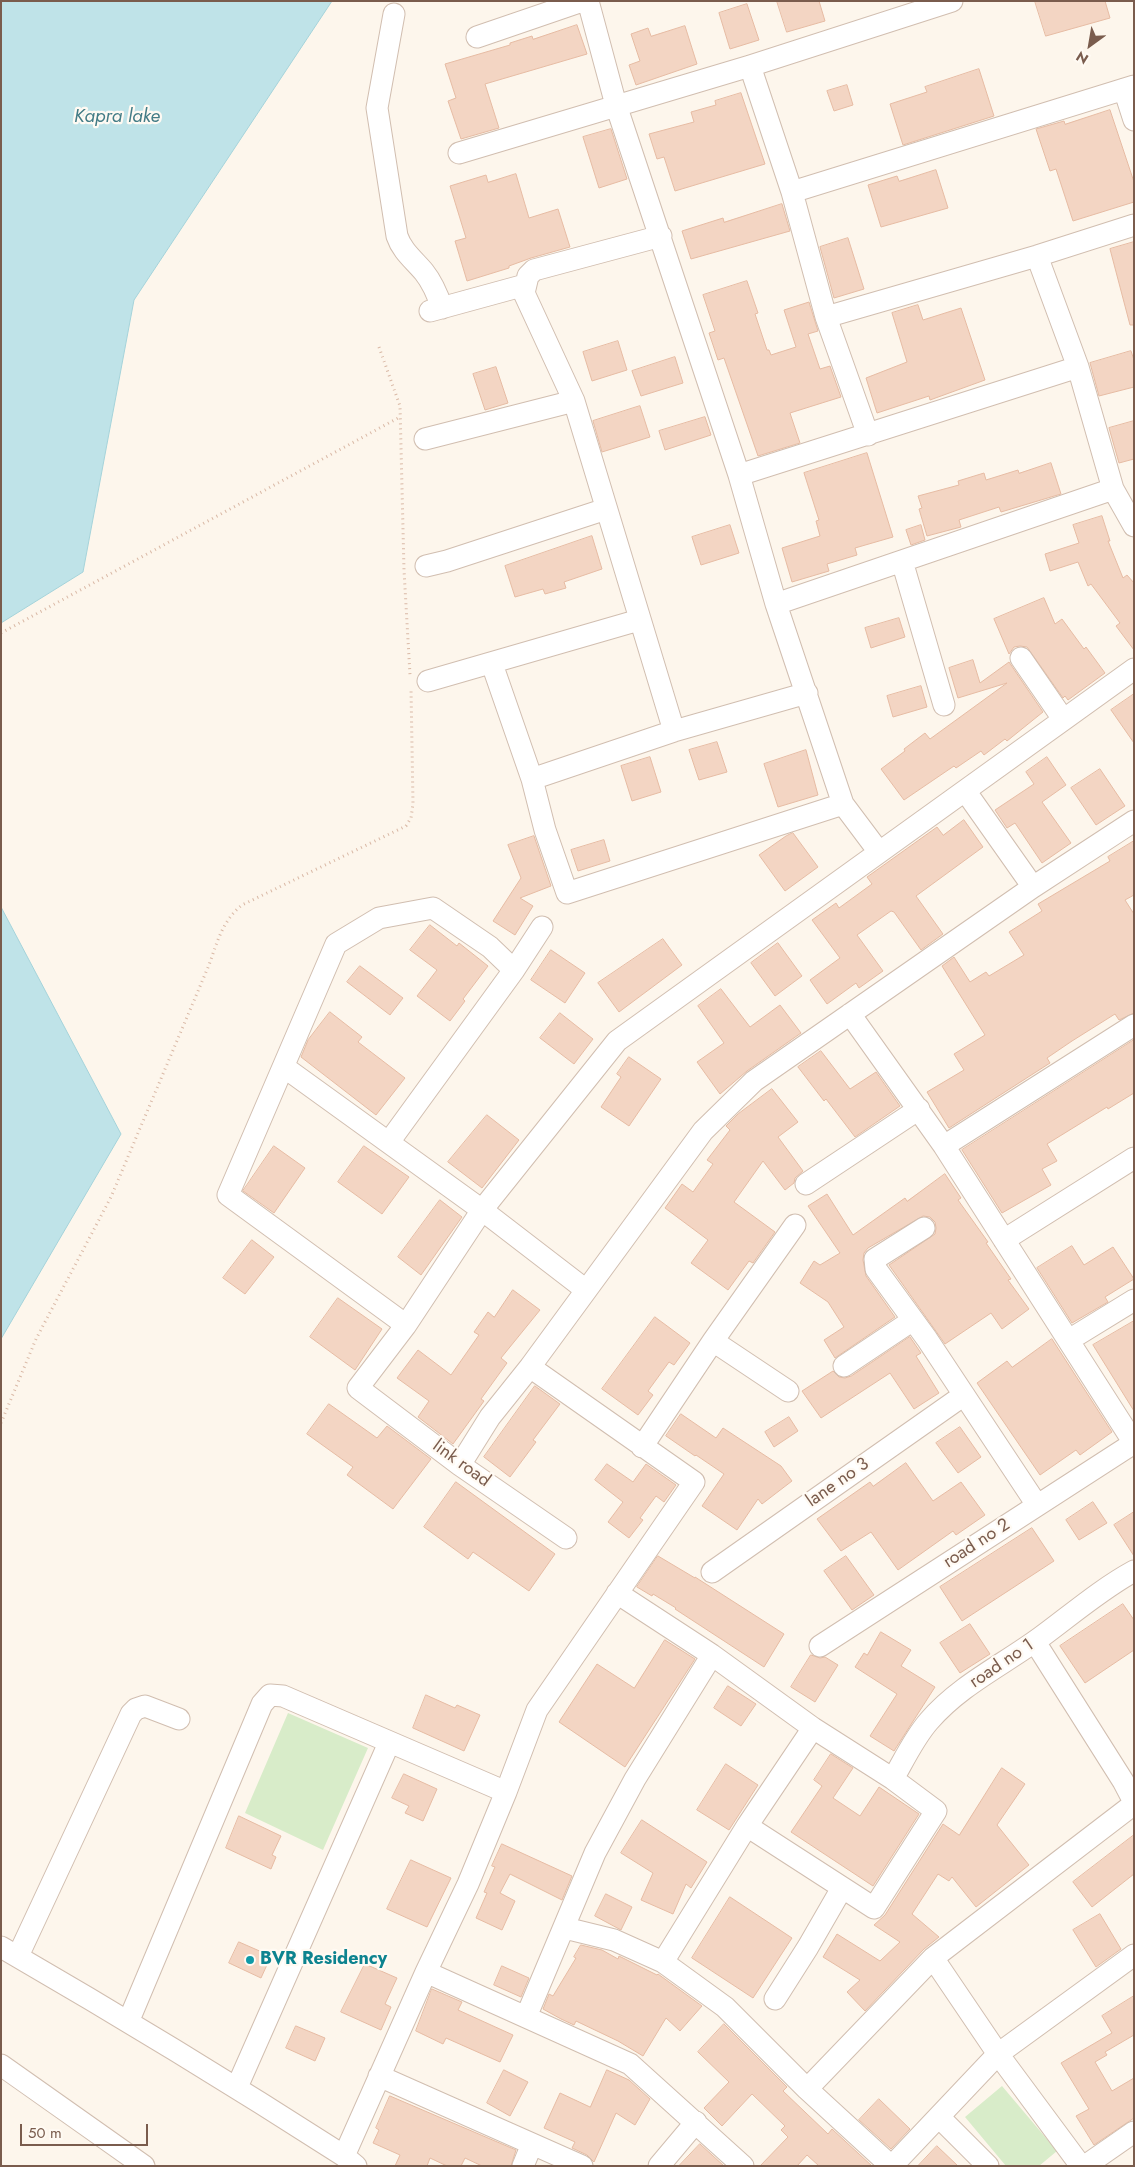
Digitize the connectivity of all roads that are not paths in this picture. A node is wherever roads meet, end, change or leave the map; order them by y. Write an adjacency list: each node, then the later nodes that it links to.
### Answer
1 (582, 1): 5 (street)
2 (588, 1): 8 (street)
3 (952, 1): 6 (street)
4 (394, 14): 15 (street)
5 (477, 37)
6 (750, 66): 8 (street); 11 (street)
7 (1129, 88): 9 (street); 11 (street)
8 (616, 105): 10 (street); 13 (street)
9 (1134, 120)
10 (459, 153)
11 (792, 192): 16 (street)
12 (1134, 225): 14 (street)
13 (661, 236): 15 (street); 21 (street)
14 (1037, 256): 16 (street); 17 (street)
15 (525, 285): 18 (street)
16 (826, 317): 19 (street)
17 (1078, 368): 19 (street); 22 (street)
18 (574, 401): 20 (street); 23 (street)
19 (868, 435): 21 (street)
20 (425, 439)
21 (739, 475): 27 (street)
22 (1113, 489): 24 (street); 25 (street)
23 (606, 509): 26 (street); 28 (street)
24 (1134, 526)
25 (902, 561): 27 (street); 34 (street)
26 (426, 566)
27 (776, 604): 33 (street)
28 (639, 620): 30 (street); 36 (street)
29 (1021, 658): 35 (street)
30 (492, 664): 32 (street); 37 (street)
31 (1134, 669): 35 (street)
32 (416, 681)
33 (807, 693): 36 (street); 39 (street)
34 (944, 705)
35 (1064, 719): 38 (street)
36 (674, 731): 37 (street)
37 (532, 779): 39 (street)
38 (966, 792): 41 (street); 42 (street)
39 (842, 804): 41 (street)
40 (1134, 821): 42 (street)
41 (879, 852): 53 (street)
42 (1033, 887): 45 (street)
43 (542, 927): 44 (street)
44 (514, 970): 47 (street); 49 (street)
45 (850, 1014): 48 (street); 57 (street)
46 (1134, 1025): 50 (street)
47 (284, 1067): 49 (street); 60 (street)
48 (919, 1109): 50 (street); 52 (street)
49 (389, 1142): 53 (street)
50 (944, 1146): 56 (street)
51 (1134, 1158): 56 (street)
52 (806, 1184)
53 (482, 1210): 57 (street); 60 (street)
54 (795, 1224): 61 (street)
55 (924, 1228): 59 (street)
56 (1004, 1240): 62 (street)
57 (586, 1290): 64 (street)
58 (1134, 1300): 62 (street)
59 (913, 1320): 63 (street); 66 (street)
60 (406, 1325): 69 (street, link road)
61 (713, 1340): 65 (street); 68 (street)
62 (1069, 1340): 67 (street)
63 (844, 1366)
64 (530, 1367): 68 (street); 69 (street)
65 (788, 1391)
66 (964, 1395): 70 (street); 72 (street, lane no 3)
67 (1134, 1443): 70 (street, road no 2)
68 (642, 1446): 74 (street)
69 (460, 1465): 71 (street, link road)
70 (1037, 1505): 76 (street, road no 2)
71 (566, 1538)
72 (712, 1572)
73 (1130, 1579): 75 (street, road no 1)
74 (617, 1593): 77 (street); 82 (street)
75 (1035, 1642): 81 (street, road no 1); 83 (street)
76 (820, 1646)
77 (712, 1655): 79 (street); 86 (street)
78 (179, 1719): 87 (street)
79 (813, 1728): 81 (street); 84 (street)
80 (389, 1743): 82 (street); 94 (street); 98 (street)
81 (893, 1779): 85 (street)
82 (506, 1792): 91 (street)
83 (1134, 1803): 89 (street)
84 (747, 1826): 85 (street); 90 (street)
85 (842, 1888): 92 (street)
86 (564, 1928): 90 (street); 93 (street)
87 (9, 1952): 94 (street)
88 (1134, 1955): 95 (street)
89 (933, 1958): 95 (street); 99 (street)
90 (663, 1962): 99 (street)
91 (426, 1972): 93 (street); 97 (street)
92 (775, 1999)
93 (526, 2017): 101 (street)
94 (129, 2020): 98 (street)
95 (998, 2054): 100 (street); 105 (street)
96 (1, 2065): 106 (street)
97 (379, 2076): 103 (street); 104 (street)
98 (237, 2087): 104 (street)
99 (807, 2089): 111 (street)
100 (939, 2117): 111 (street); 112 (street)
101 (696, 2122): 109 (street); 110 (street)
102 (1134, 2132): 105 (street)
103 (532, 2144): 107 (street); 108 (street)
104 (350, 2161)
105 (1074, 2162)
106 (144, 2166)
107 (523, 2166)
108 (582, 2166)
109 (659, 2166)
110 (743, 2166)
111 (891, 2166)
112 (988, 2166)

